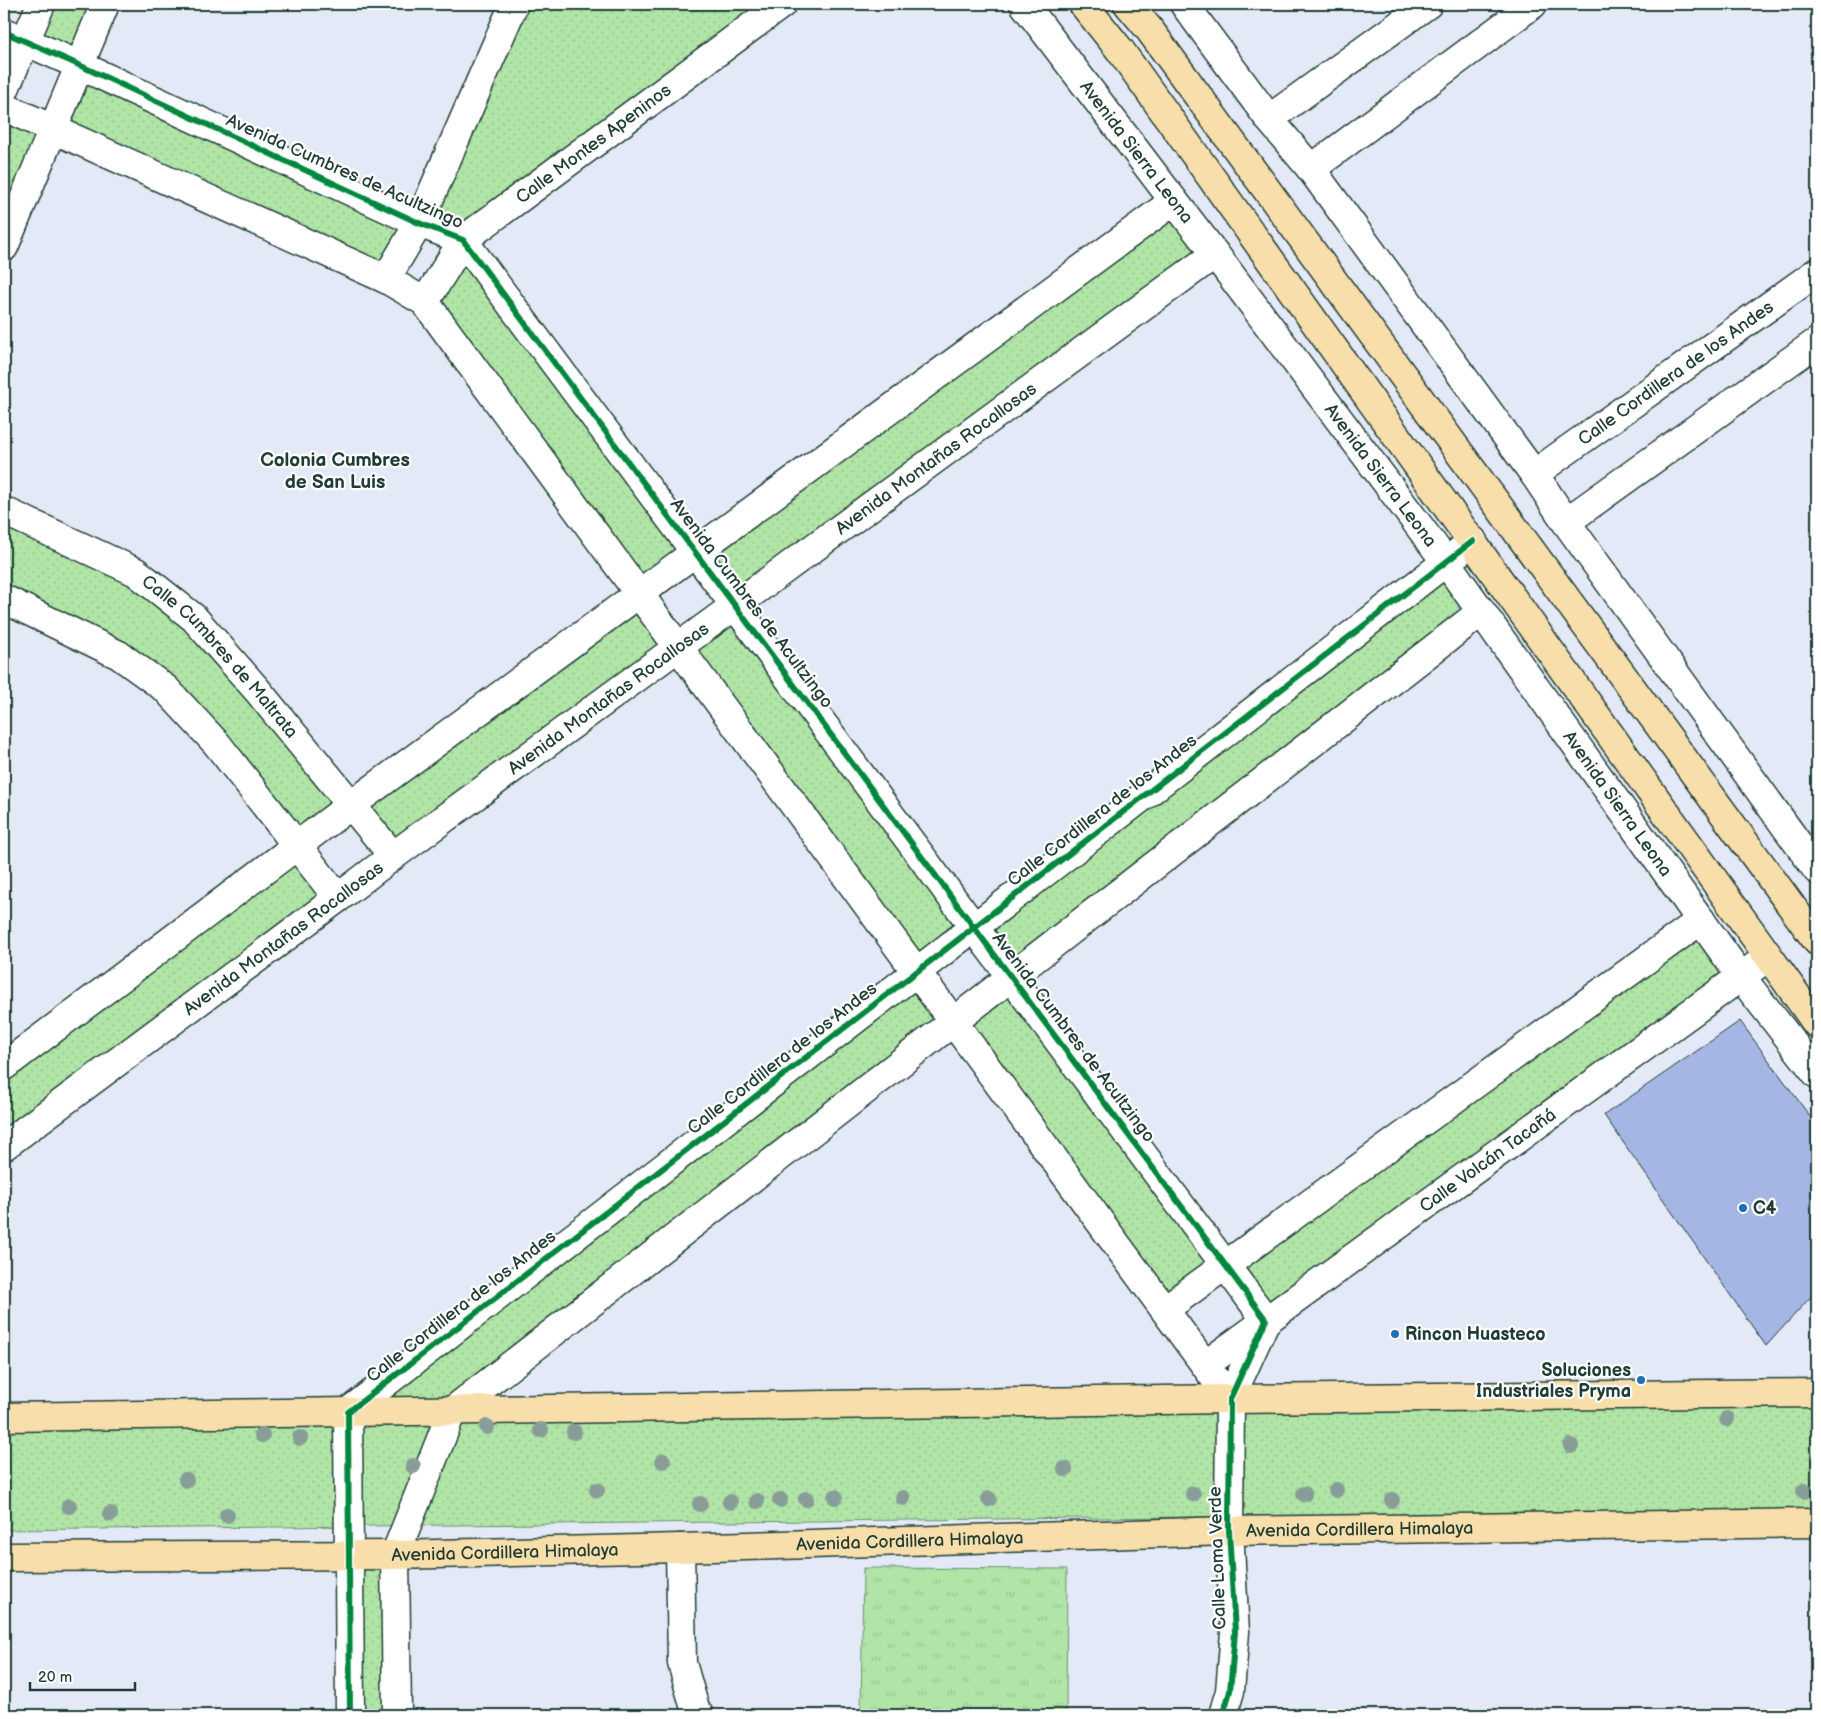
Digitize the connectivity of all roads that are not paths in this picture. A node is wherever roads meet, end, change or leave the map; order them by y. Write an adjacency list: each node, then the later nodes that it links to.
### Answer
1 (41, 4): 11 (street)
2 (105, 4): 12 (street)
3 (514, 4): 19 (street)
4 (782, 4): 20 (street, Calle Montes Apeninos)
5 (1024, 4): 18 (street, Avenida Sierra Leona)
6 (1083, 4): 30 (main road, Avenida Sierra Leona)
7 (1129, 4): 45 (main road)
8 (1184, 4): 15 (street)
9 (1428, 4): 15 (street)
10 (1533, 4): 17 (street)
11 (14, 37): 12 (street, Avenida Cumbres de Acultzingo); 13 (street)
12 (80, 65): 16 (street); 19 (street, Avenida Cumbres de Acultzingo)
13 (4, 91)
14 (4, 107): 16 (street)
15 (1269, 119): 17 (street)
16 (53, 128): 21 (street); 24 (street)
17 (1311, 169): 27 (street)
18 (1174, 201): 22 (street, Avenida Sierra Leona); 31 (street)
19 (420, 223): 20 (street, Avenida Cumbres de Acultzingo); 24 (street)
20 (463, 240): 25 (street, Calle Montes Apeninos); 31 (street, Avenida Cumbres de Acultzingo)
21 (4, 247)
22 (1215, 254): 32 (street, Avenida Sierra Leona); 35 (street, Avenida Montañas Rocallosas)
23 (1817, 272): 27 (street, Calle Cordillera de los Andes)
24 (386, 279): 25 (street)
25 (425, 302): 33 (street)
26 (1817, 342): 29 (street)
27 (1534, 474): 29 (street)
28 (4, 511): 38 (street, Calle Cumbres de Maltrata)
29 (1566, 522): 41 (street)
30 (1473, 542): 32 (street, Calle Cordillera de los Andes); 46 (main road, Avenida Sierra Leona)
31 (695, 553): 33 (street); 35 (street, Avenida Cumbres de Acultzingo)
32 (1446, 562): 36 (street, Avenida Sierra Leona); 44 (street, Calle Cordillera de los Andes)
33 (640, 594): 37 (street); 38 (street)
34 (4, 599): 39 (street)
35 (735, 606): 37 (street, Avenida Montañas Rocallosas); 44 (street, Avenida Cumbres de Acultzingo)
36 (1481, 612): 43 (street, Avenida Sierra Leona); 48 (street)
37 (679, 647): 40 (street, Avenida Montañas Rocallosas); 47 (street)
38 (351, 806): 39 (street); 40 (street, Calle Cumbres de Maltrata)
39 (298, 845): 42 (street); 52 (street)
40 (393, 856): 42 (street, Avenida Montañas Rocallosas)
41 (1817, 870)
42 (338, 898): 54 (street, Avenida Montañas Rocallosas)
43 (1702, 920): 49 (street, Avenida Sierra Leona); 55 (street)
44 (974, 928): 47 (street, Calle Cordillera de los Andes); 48 (street, Avenida Cumbres de Acultzingo)
45 (1817, 941)
46 (1769, 957): 49 (street, Calle Volcán Tacañá); 51 (main road, Avenida Sierra Leona)
47 (917, 972): 50 (street); 62 (street, Calle Cordillera de los Andes)
48 (1011, 977): 50 (street); 55 (street, Avenida Cumbres de Acultzingo)
49 (1741, 977): 53 (street, Avenida Sierra Leona); 57 (street, Calle Volcán Tacañá)
50 (953, 1022): 56 (street); 61 (street)
51 (1817, 1024)
52 (4, 1066)
53 (1817, 1074)
54 (4, 1146)
55 (1225, 1265): 56 (street); 57 (street, Avenida Cumbres de Acultzingo)
56 (1164, 1309): 58 (street)
57 (1266, 1320): 58 (street, Calle Volcán Tacañá); 60 (street)
58 (1205, 1365): 60 (street)
59 (1817, 1393): 60 (main road)
60 (1230, 1399): 61 (main road); 65 (street, Calle Loma Verde)
61 (452, 1411): 62 (main road); 68 (street)
62 (348, 1412): 63 (main road); 67 (street)
63 (4, 1417)
64 (1817, 1523): 65 (main road, Avenida Cordillera Himalaya)
65 (1229, 1531): 66 (main road, Avenida Cordillera Himalaya); 73 (street, Calle Loma Verde)
66 (680, 1548): 68 (main road, Avenida Cordillera Himalaya); 72 (street)
67 (349, 1555): 68 (main road, Avenida Cordillera Himalaya); 69 (main road, Avenida Cordillera Himalaya); 70 (street)
68 (395, 1555): 71 (street)
69 (4, 1557)
70 (350, 1715)
71 (397, 1715)
72 (699, 1715)
73 (1224, 1715)

